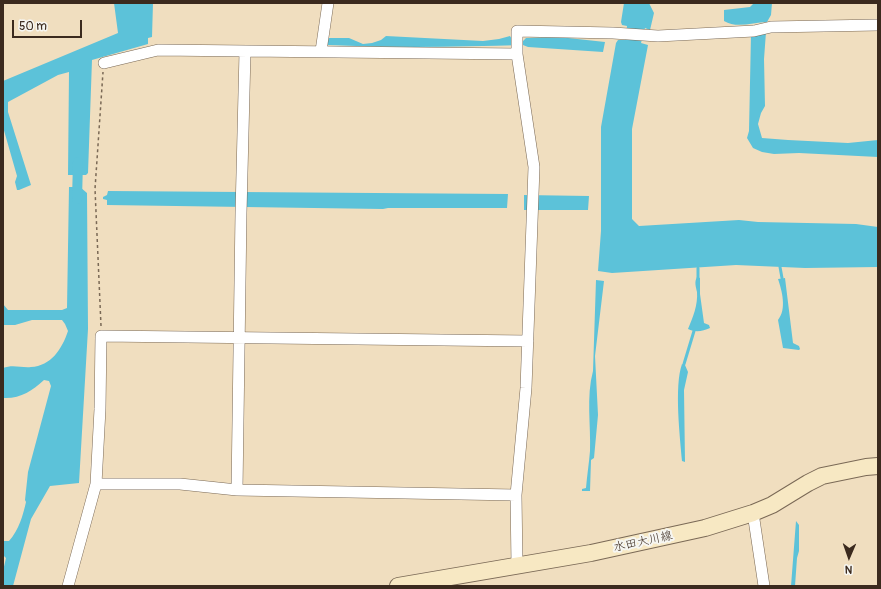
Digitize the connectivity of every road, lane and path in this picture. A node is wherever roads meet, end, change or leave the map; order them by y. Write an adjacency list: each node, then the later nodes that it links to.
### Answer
1 (328, 3): 3 (street)
2 (878, 25): 5 (street)
3 (322, 51): 4 (street); 5 (street)
4 (245, 52): 6 (street); 8 (street)
5 (517, 54): 9 (street)
6 (104, 63): 7 (path)
7 (101, 336): 8 (street); 11 (street)
8 (240, 338): 9 (street); 12 (street)
9 (528, 340): 13 (street)
10 (878, 466): 14 (main road, 水田大川線)
11 (96, 484): 12 (street); 16 (street)
12 (237, 490): 13 (street)
13 (516, 495): 15 (street)
14 (753, 513): 15 (main road, 水田大川線); 18 (street)
15 (517, 565): 17 (main road, 水田大川線)
16 (68, 586)
17 (398, 586)
18 (764, 586)

